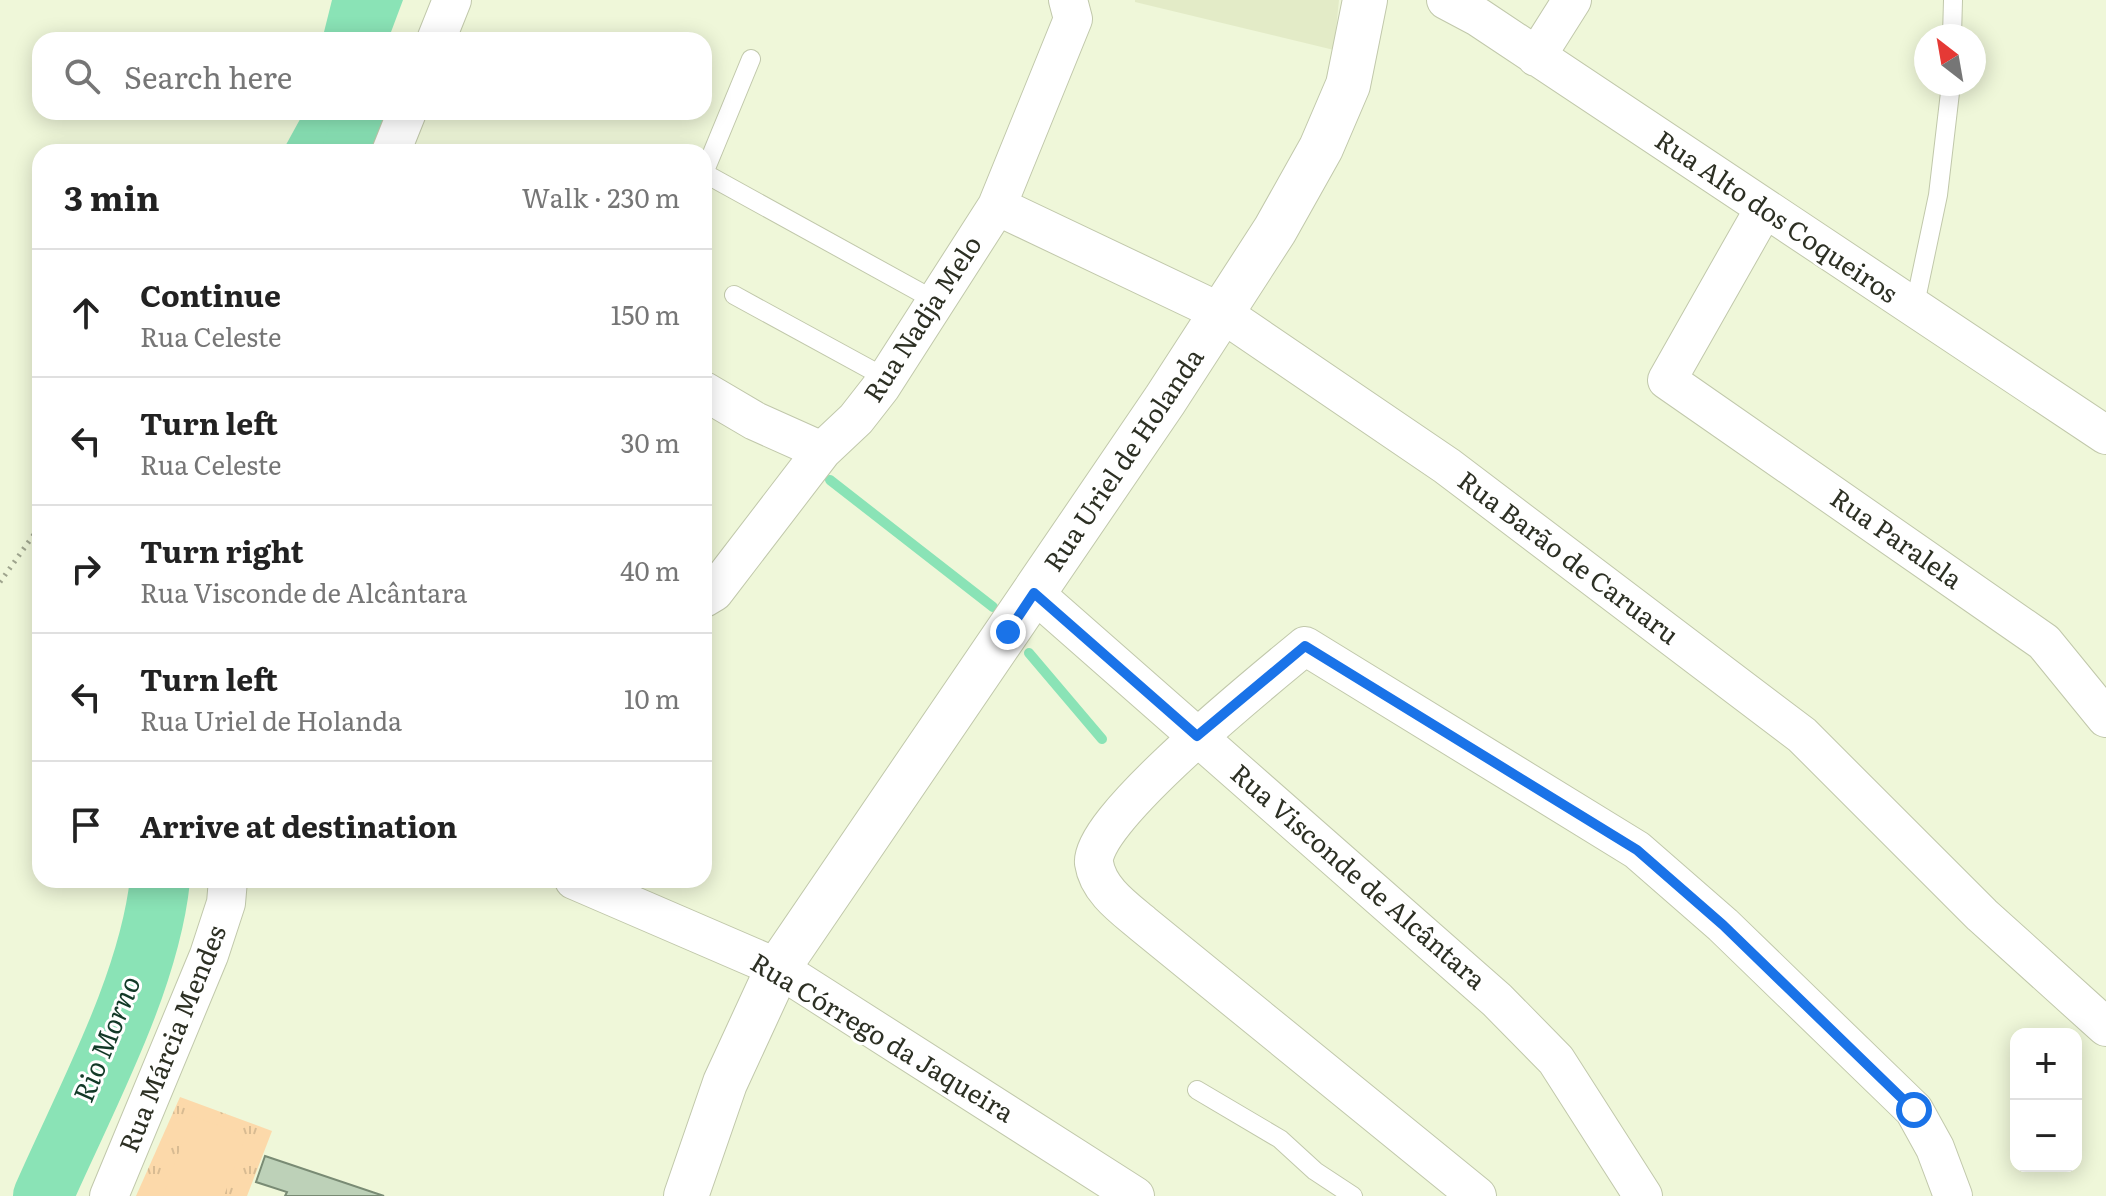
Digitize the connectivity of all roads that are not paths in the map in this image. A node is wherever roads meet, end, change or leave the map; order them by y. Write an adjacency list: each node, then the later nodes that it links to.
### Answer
1 (452, 0): 8 (street)
2 (1068, 0): 16 (street, Rua Nadja Melo)
3 (1365, 0): 21 (main road, Rua Uriel de Holanda)
4 (1446, 0): 9 (street, Rua Alto dos Coqueiros)
5 (1572, 0): 9 (street)
6 (1953, 0): 7 (lane)
7 (1952, 24)
8 (439, 32)
9 (1536, 57): 17 (street, Rua Alto dos Coqueiros)
10 (751, 59): 14 (lane)
11 (1950, 96): 20 (lane)
12 (404, 120): 13 (street)
13 (394, 144)
14 (712, 154)
15 (712, 177): 19 (lane)
16 (997, 206): 19 (street, Rua Nadja Melo); 21 (street, Rua Barão de Caruaru)
17 (1764, 209): 20 (street, Rua Alto dos Coqueiros); 28 (street, Rua Paralela)
18 (734, 295): 22 (lane)
19 (936, 301): 22 (street, Rua Nadja Melo)
20 (1914, 309): 24 (street, Rua Alto dos Coqueiros)
21 (1222, 313): 27 (main road, Rua Uriel de Holanda); 33 (street, Rua Barão de Caruaru)
22 (886, 378): 25 (street, Rua Nadja Melo)
23 (712, 402): 25 (street)
24 (2106, 435)
25 (822, 451): 26 (street, Rua Nadja Melo)
26 (712, 593)
27 (1034, 593): 29 (street, Rua Visconde de Alcântara); 32 (main road, Rua Uriel de Holanda)
28 (2106, 718)
29 (1197, 736): 39 (street); 40 (street, Rua Visconde de Alcântara); 41 (street)
30 (227, 888): 35 (street, Rua Márcia Mendes)
31 (593, 888): 32 (street, Rua Córrego da Jaqueira)
32 (778, 968): 36 (main road, Rua Uriel de Holanda); 37 (street, Rua Córrego da Jaqueira)
33 (2106, 1027)
34 (1197, 1090): 38 (lane)
35 (109, 1196)
36 (686, 1196)
37 (1135, 1196)
38 (1353, 1196)
39 (1477, 1196)
40 (1643, 1196)
41 (1953, 1196)

